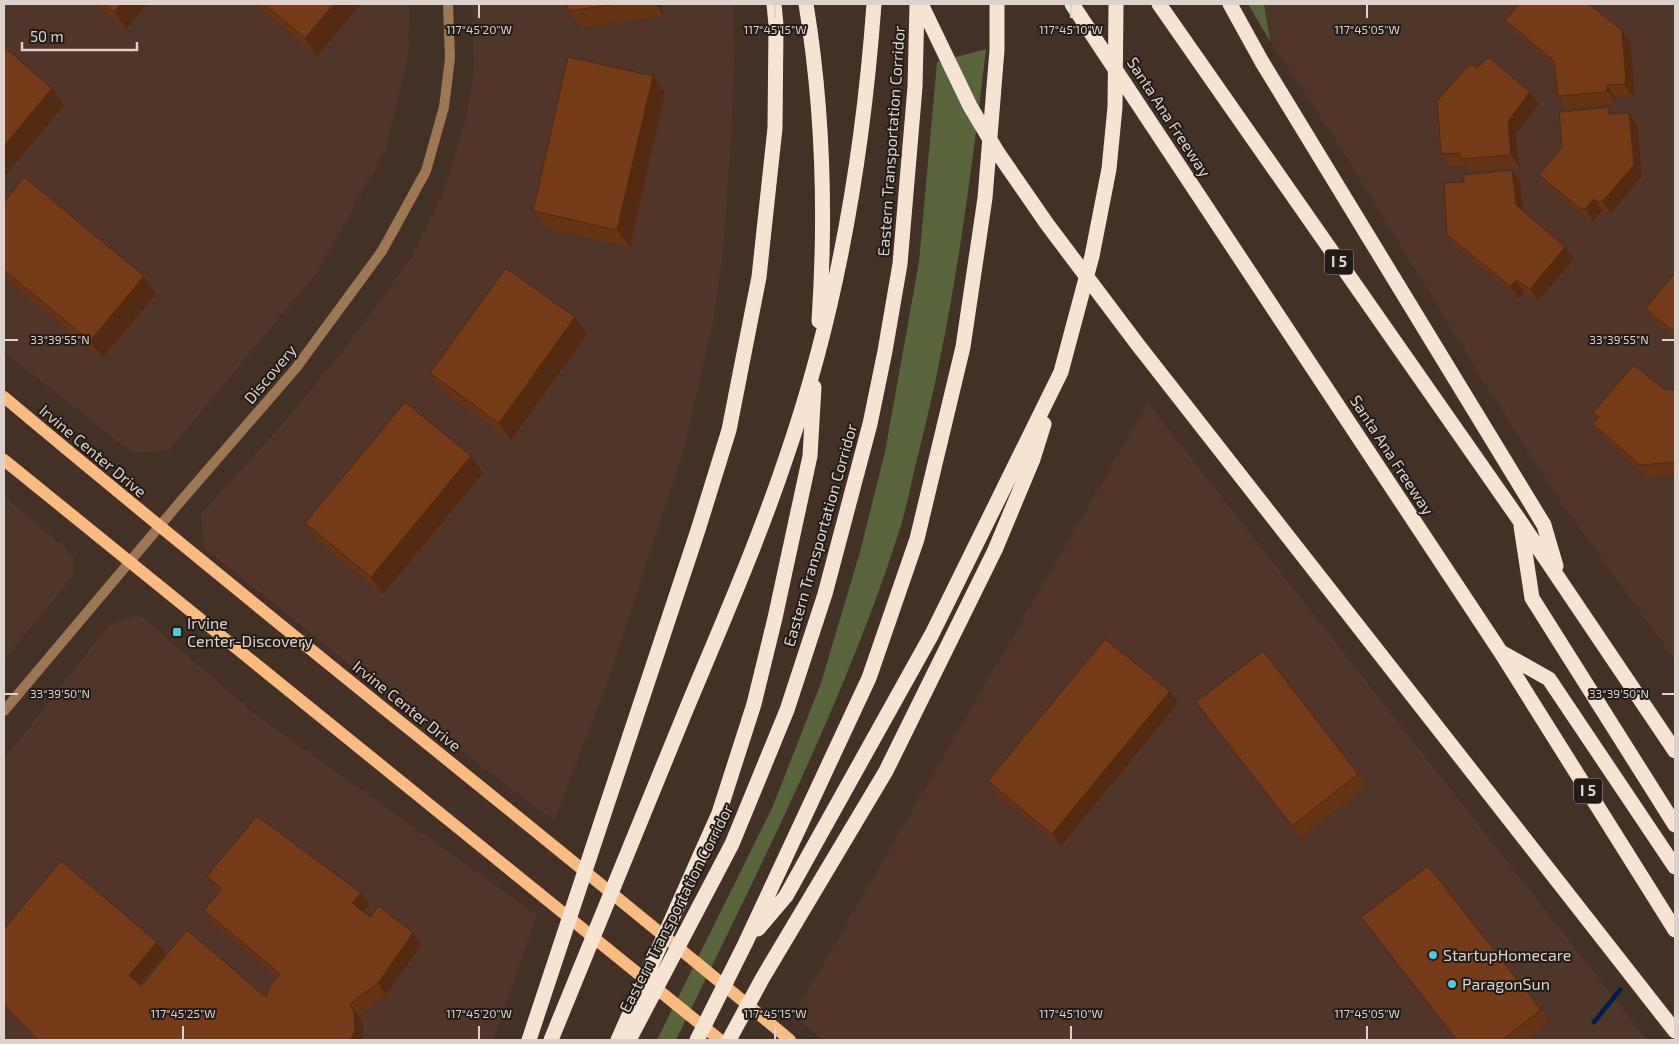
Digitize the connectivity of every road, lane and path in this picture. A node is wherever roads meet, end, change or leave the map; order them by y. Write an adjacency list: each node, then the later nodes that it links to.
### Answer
1 (448, 4): 16 (street, Discovery)
2 (774, 4): 28 (highway)
3 (806, 4): 30 (highway)
4 (874, 4): 29 (highway)
5 (917, 4): 31 (highway, Eastern Transportation Corridor)
6 (921, 4): 26 (highway)
7 (997, 4): 25 (highway)
8 (1072, 4): 19 (highway, Santa Ana Freeway / I 5)
9 (1116, 4): 12 (highway)
10 (1159, 4): 15 (highway, I 5)
11 (1230, 4): 18 (highway)
12 (1061, 372): 25 (highway); 34 (highway)
13 (4, 397): 16 (main road, Irvine Center Drive)
14 (4, 460): 17 (main road)
15 (1520, 521): 18 (highway, I 5); 22 (highway)
16 (158, 527): 17 (street, Discovery); 27 (main road, Irvine Center Drive)
17 (129, 564): 20 (street, Discovery); 33 (main road)
18 (1561, 582): 21 (highway, I 5)
19 (1500, 651): 23 (highway); 24 (highway, Santa Ana Freeway / I 5)
20 (4, 711)
21 (1675, 751)
22 (1675, 825)
23 (1675, 867)
24 (1675, 930)
25 (745, 944): 32 (highway)
26 (1675, 1031)
27 (787, 1038)
28 (528, 1040)
29 (551, 1040)
30 (618, 1040)
31 (629, 1040)
32 (697, 1040)
33 (720, 1040)
34 (729, 1040)

